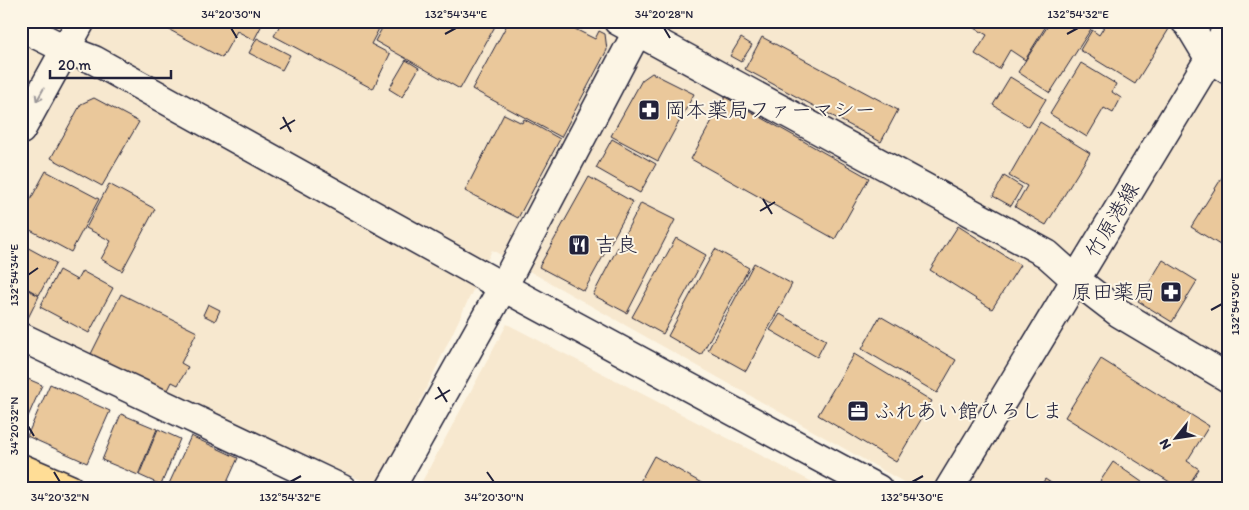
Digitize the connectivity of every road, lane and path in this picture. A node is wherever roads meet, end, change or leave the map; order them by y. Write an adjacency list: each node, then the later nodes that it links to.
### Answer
1 (81, 21): 6 (street)
2 (1185, 21): 7 (street)
3 (633, 25): 9 (street); 10 (street)
4 (21, 27): 6 (street)
5 (1228, 28): 7 (street, 竹原港線)
6 (66, 49): 8 (street, one-way to 8); 10 (street)
7 (1219, 64): 9 (street, 竹原港線)
8 (21, 130)
9 (1076, 280): 12 (street); 18 (street, 竹原港線)
10 (503, 287): 16 (street); 17 (street)
11 (21, 337): 15 (street)
12 (1228, 378)
13 (21, 468): 14 (highway)
14 (70, 489)
15 (342, 489)
16 (390, 489)
17 (878, 489)
18 (949, 489)

